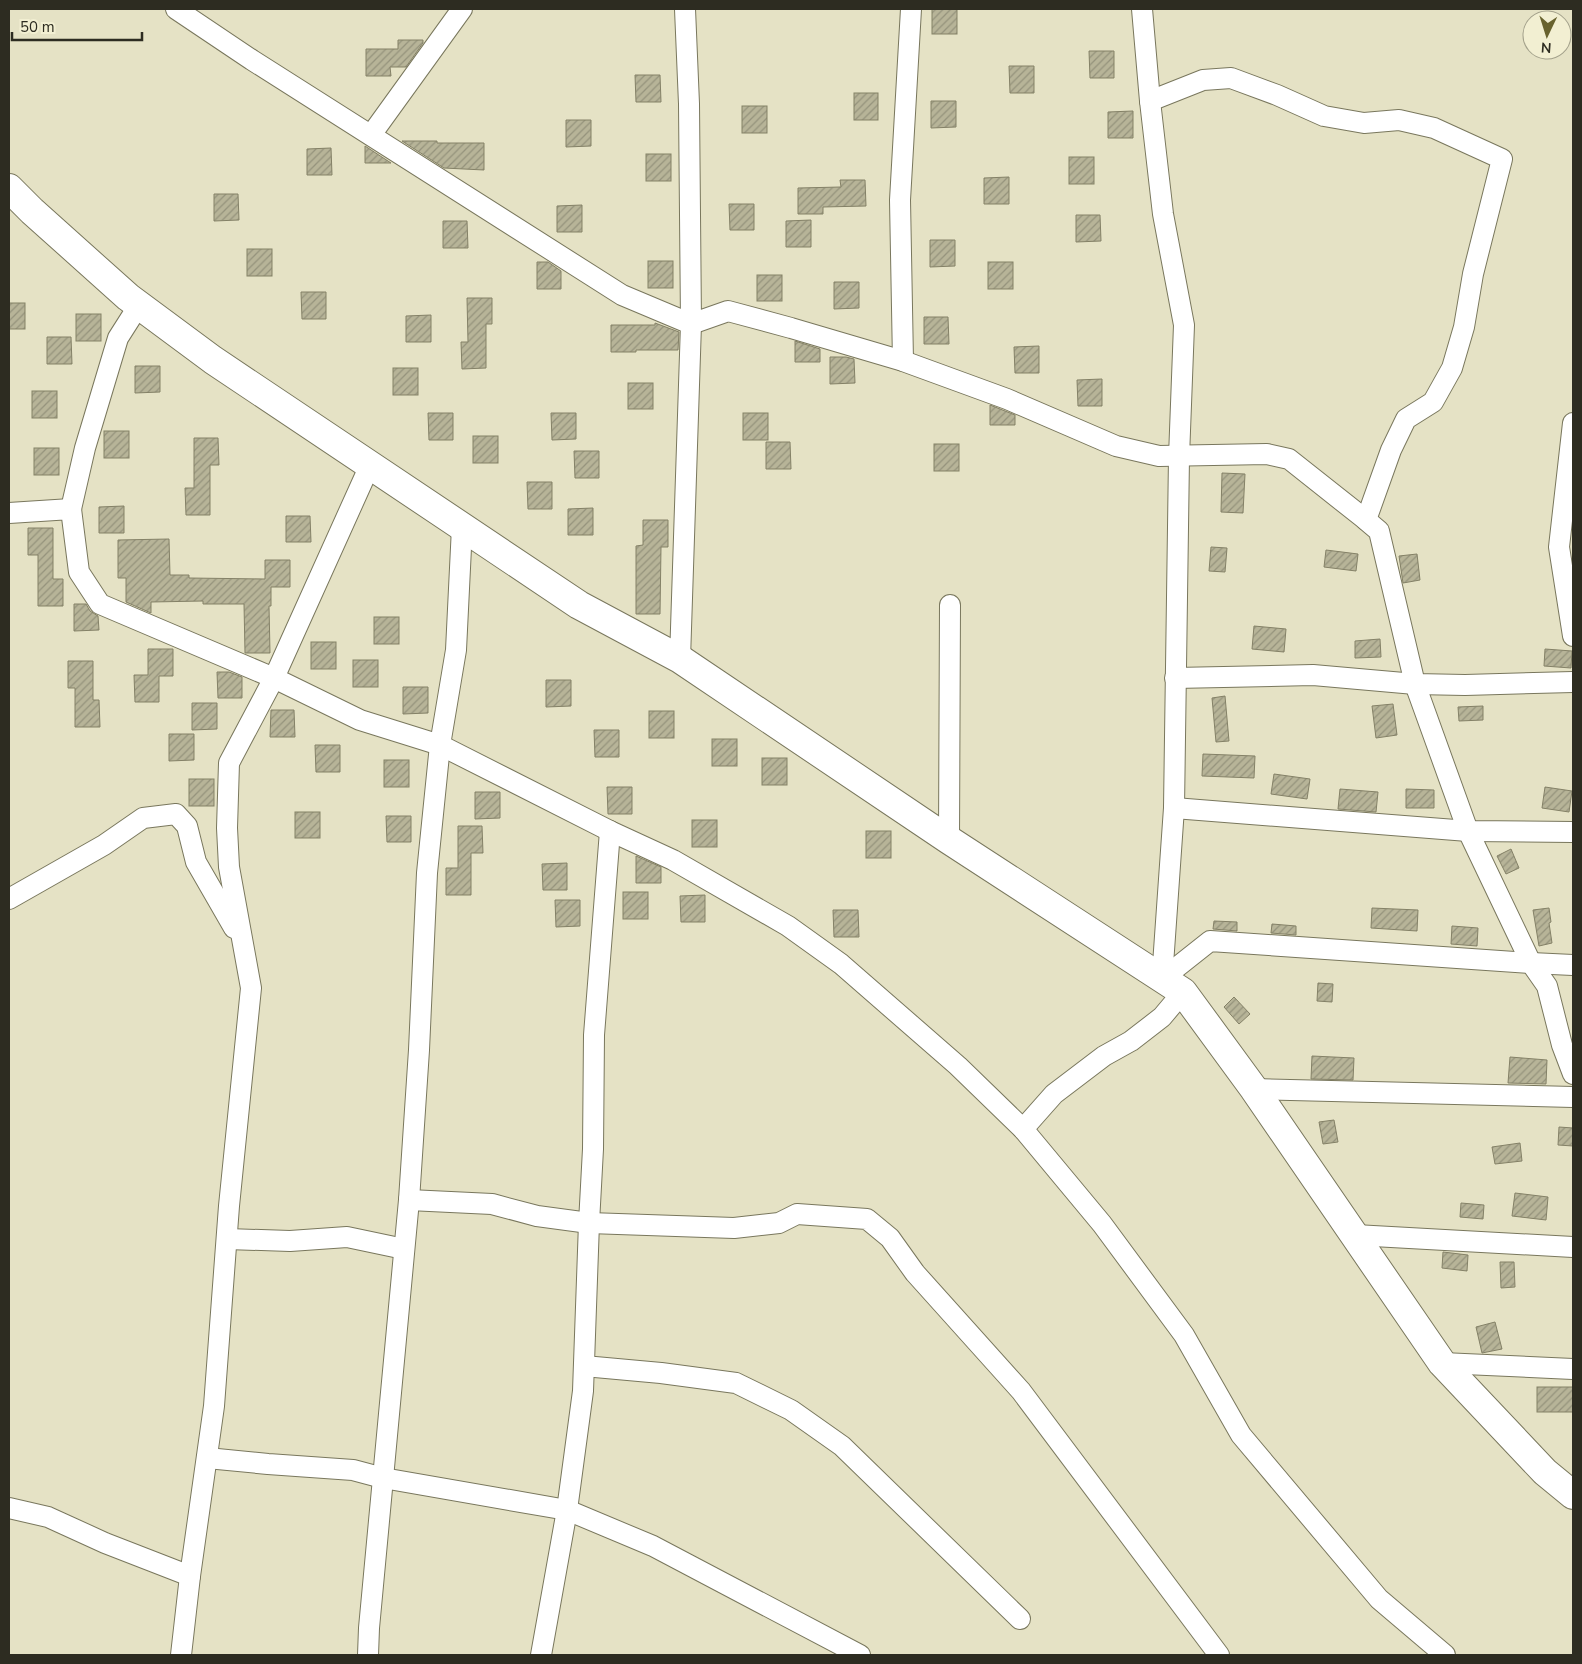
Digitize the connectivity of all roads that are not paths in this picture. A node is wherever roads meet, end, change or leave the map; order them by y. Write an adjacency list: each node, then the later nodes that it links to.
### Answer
1 (176, 9): 7 (street)
2 (462, 9): 7 (street)
3 (686, 9): 10 (street)
4 (911, 9): 11 (street)
5 (1142, 9): 6 (street)
6 (1150, 101): 13 (street); 17 (street)
7 (371, 135): 10 (street)
8 (9, 188): 9 (street)
9 (139, 305): 14 (street); 15 (street)
10 (691, 324): 11 (street); 21 (street)
11 (903, 361): 13 (street)
12 (1573, 423): 20 (street)
13 (1178, 457): 17 (street); 23 (street)
14 (370, 465): 18 (street); 22 (street)
15 (71, 509): 16 (street); 22 (street)
16 (9, 513)
17 (1366, 520): 25 (street)
18 (462, 527): 21 (street); 26 (street)
19 (950, 605): 31 (street)
20 (1573, 636)
21 (680, 660): 31 (street)
22 (274, 678): 26 (street); 33 (street)
23 (1175, 678): 25 (street); 27 (street)
24 (1573, 682): 25 (street)
25 (1415, 684): 29 (street)
26 (440, 745): 28 (street); 41 (street)
27 (1174, 808): 29 (street); 36 (street)
28 (610, 831): 40 (street); 42 (street)
29 (1468, 831): 30 (street); 34 (street)
30 (1573, 832)
31 (949, 840): 36 (street)
32 (9, 899): 33 (street)
33 (243, 943): 44 (street)
34 (1530, 964): 35 (street); 36 (street); 37 (street)
35 (1573, 965)
36 (1172, 986): 38 (street); 40 (street)
37 (1573, 1074)
38 (1254, 1089): 39 (street); 43 (street)
39 (1573, 1097)
40 (1023, 1129): 57 (street)
41 (409, 1200): 42 (street); 46 (street)
42 (589, 1223): 48 (street); 62 (street)
43 (1355, 1235): 45 (street); 47 (street)
44 (227, 1239): 46 (street); 50 (street)
45 (1573, 1247)
46 (404, 1249): 51 (street)
47 (1442, 1363): 49 (street); 52 (street)
48 (584, 1366): 54 (street); 56 (street)
49 (1573, 1369)
50 (207, 1458): 51 (street); 55 (street)
51 (383, 1478): 54 (street); 59 (street)
52 (1573, 1495)
53 (9, 1508): 55 (street)
54 (567, 1510): 60 (street); 61 (street)
55 (190, 1576): 58 (street)
56 (1020, 1619)
57 (1432, 1651)
58 (181, 1655)
59 (368, 1655)
60 (541, 1655)
61 (860, 1655)
62 (1219, 1655)

